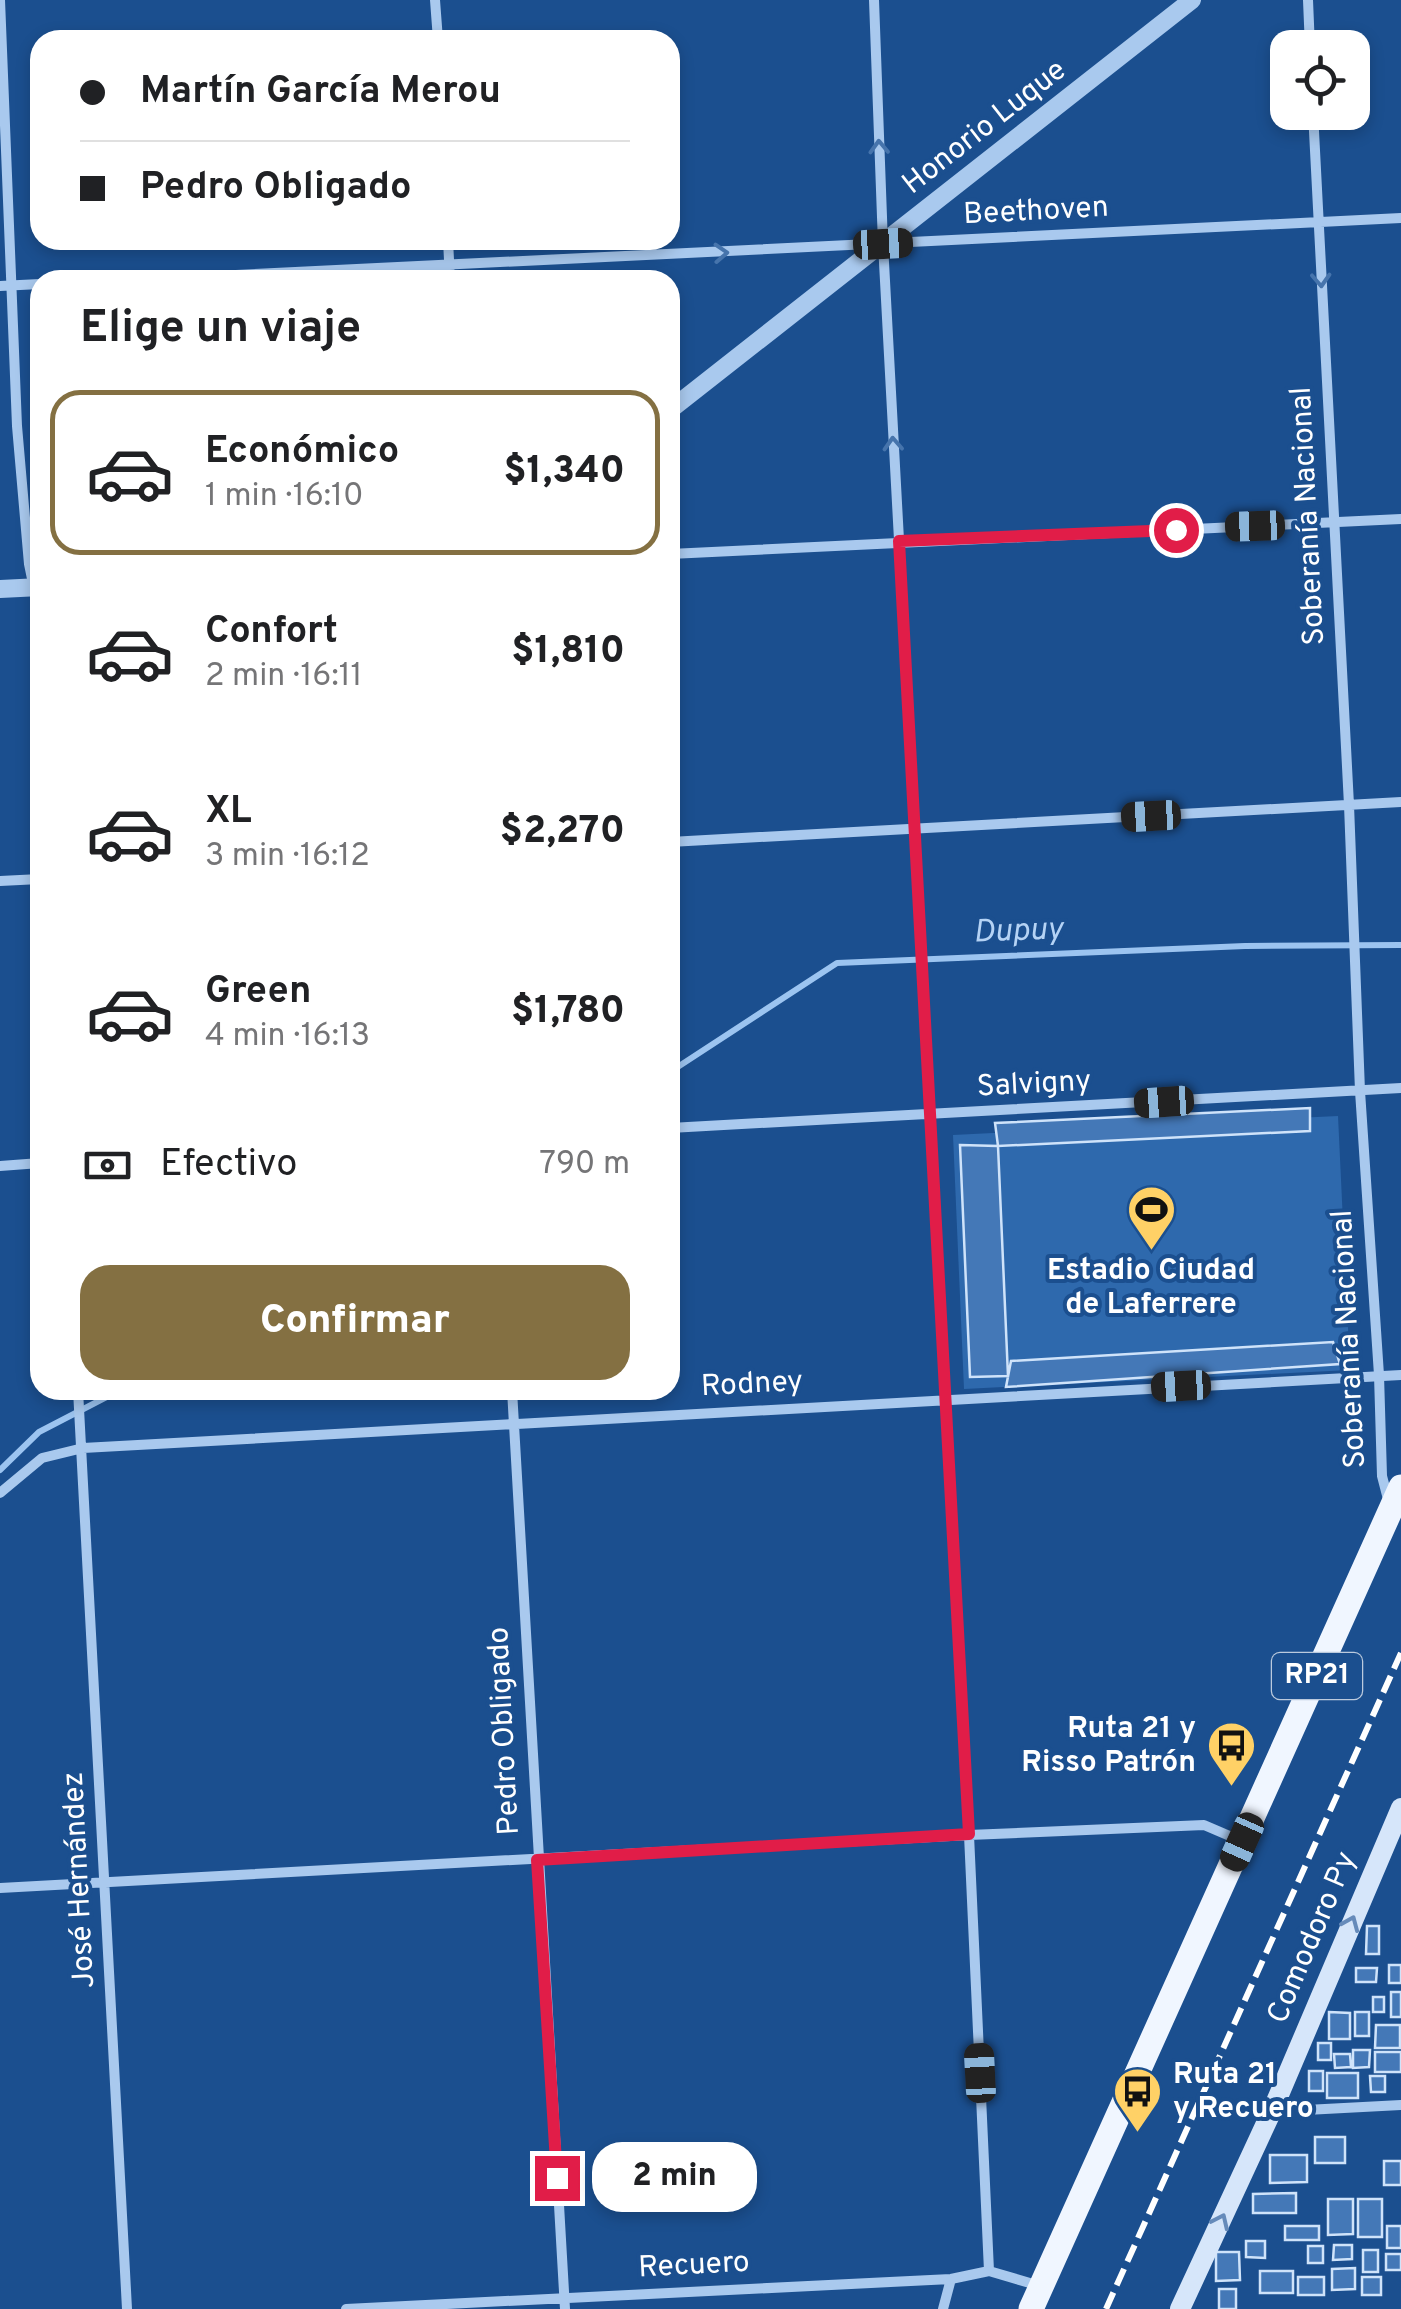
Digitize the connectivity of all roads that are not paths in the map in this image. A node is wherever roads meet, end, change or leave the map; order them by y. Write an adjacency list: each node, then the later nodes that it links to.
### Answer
1 (0, 0): 17 (street)
2 (436, 0): 6 (street)
3 (874, 0): 11 (street, one-way to 3)
4 (1192, 0): 11 (street, Honorio Luque)
5 (1308, 0): 7 (street)
6 (438, 30)
7 (1309, 30)
8 (1314, 130): 10 (street, Soberanía Nacional)
9 (1401, 218): 10 (street, Beethoven)
10 (1318, 222): 11 (street, Beethoven); 21 (street, Soberanía Nacional, one-way to 21)
11 (883, 244): 13 (street, Beethoven, one-way to 11); 19 (street, Honorio Luque); 22 (street, one-way to 11)
12 (448, 250): 13 (street)
13 (449, 266): 14 (street, Beethoven); 15 (street)
14 (359, 270)
15 (449, 270)
16 (30, 284): 17 (street)
17 (13, 285): 18 (street); 24 (street)
18 (0, 286)
19 (680, 402)
20 (1401, 520): 21 (street)
21 (1334, 523): 22 (street); 28 (street, Soberanía Nacional)
22 (899, 541): 23 (street); 29 (street)
23 (680, 553)
24 (30, 569)
25 (30, 587): 26 (street)
26 (0, 589)
27 (1401, 802): 28 (street)
28 (1349, 805): 29 (street); 34 (street, Soberanía Nacional)
29 (914, 829): 30 (street); 35 (street)
30 (680, 841)
31 (30, 880): 32 (street)
32 (0, 882)
33 (1401, 1088): 34 (street, Salvigny)
34 (1360, 1090): 35 (street, Salvigny); 40 (street, Soberanía Nacional)
35 (929, 1116): 36 (street, Salvigny); 43 (street)
36 (680, 1128)
37 (30, 1164): 38 (street)
38 (0, 1166)
39 (1401, 1374): 40 (street, Rodney)
40 (1379, 1375): 43 (street, Rodney); 47 (street, Soberanía Nacional)
41 (79, 1400): 45 (street, José Hernández)
42 (513, 1400): 44 (street, Pedro Obligado)
43 (944, 1400): 44 (street, Rodney); 49 (street)
44 (514, 1422): 45 (street, Rodney); 52 (street, Pedro Obligado)
45 (83, 1448): 46 (street, Rodney); 53 (street, José Hernández)
46 (0, 1493)
47 (1396, 1498): 50 (main road, RP21)
48 (1401, 1808): 51 (main road, Comodoro Py)
49 (969, 1834): 50 (street); 52 (street); 57 (street)
50 (1242, 1842): 59 (main road, RP21)
51 (1393, 1846): 55 (main road, Comodoro Py, one-way to 51)
52 (537, 1860): 53 (street); 60 (street, Pedro Obligado)
53 (105, 1881): 54 (street); 61 (street, José Hernández)
54 (0, 1888)
55 (1275, 2104): 56 (street); 64 (main road, Comodoro Py, one-way to 55)
56 (1401, 2105)
57 (989, 2271): 58 (street, Recuero); 59 (street)
58 (951, 2280): 60 (street, Recuero); 63 (street)
59 (1036, 2298)
60 (565, 2303): 62 (street, Recuero)
61 (127, 2309)
62 (346, 2309)
63 (943, 2309)
64 (1180, 2309)

